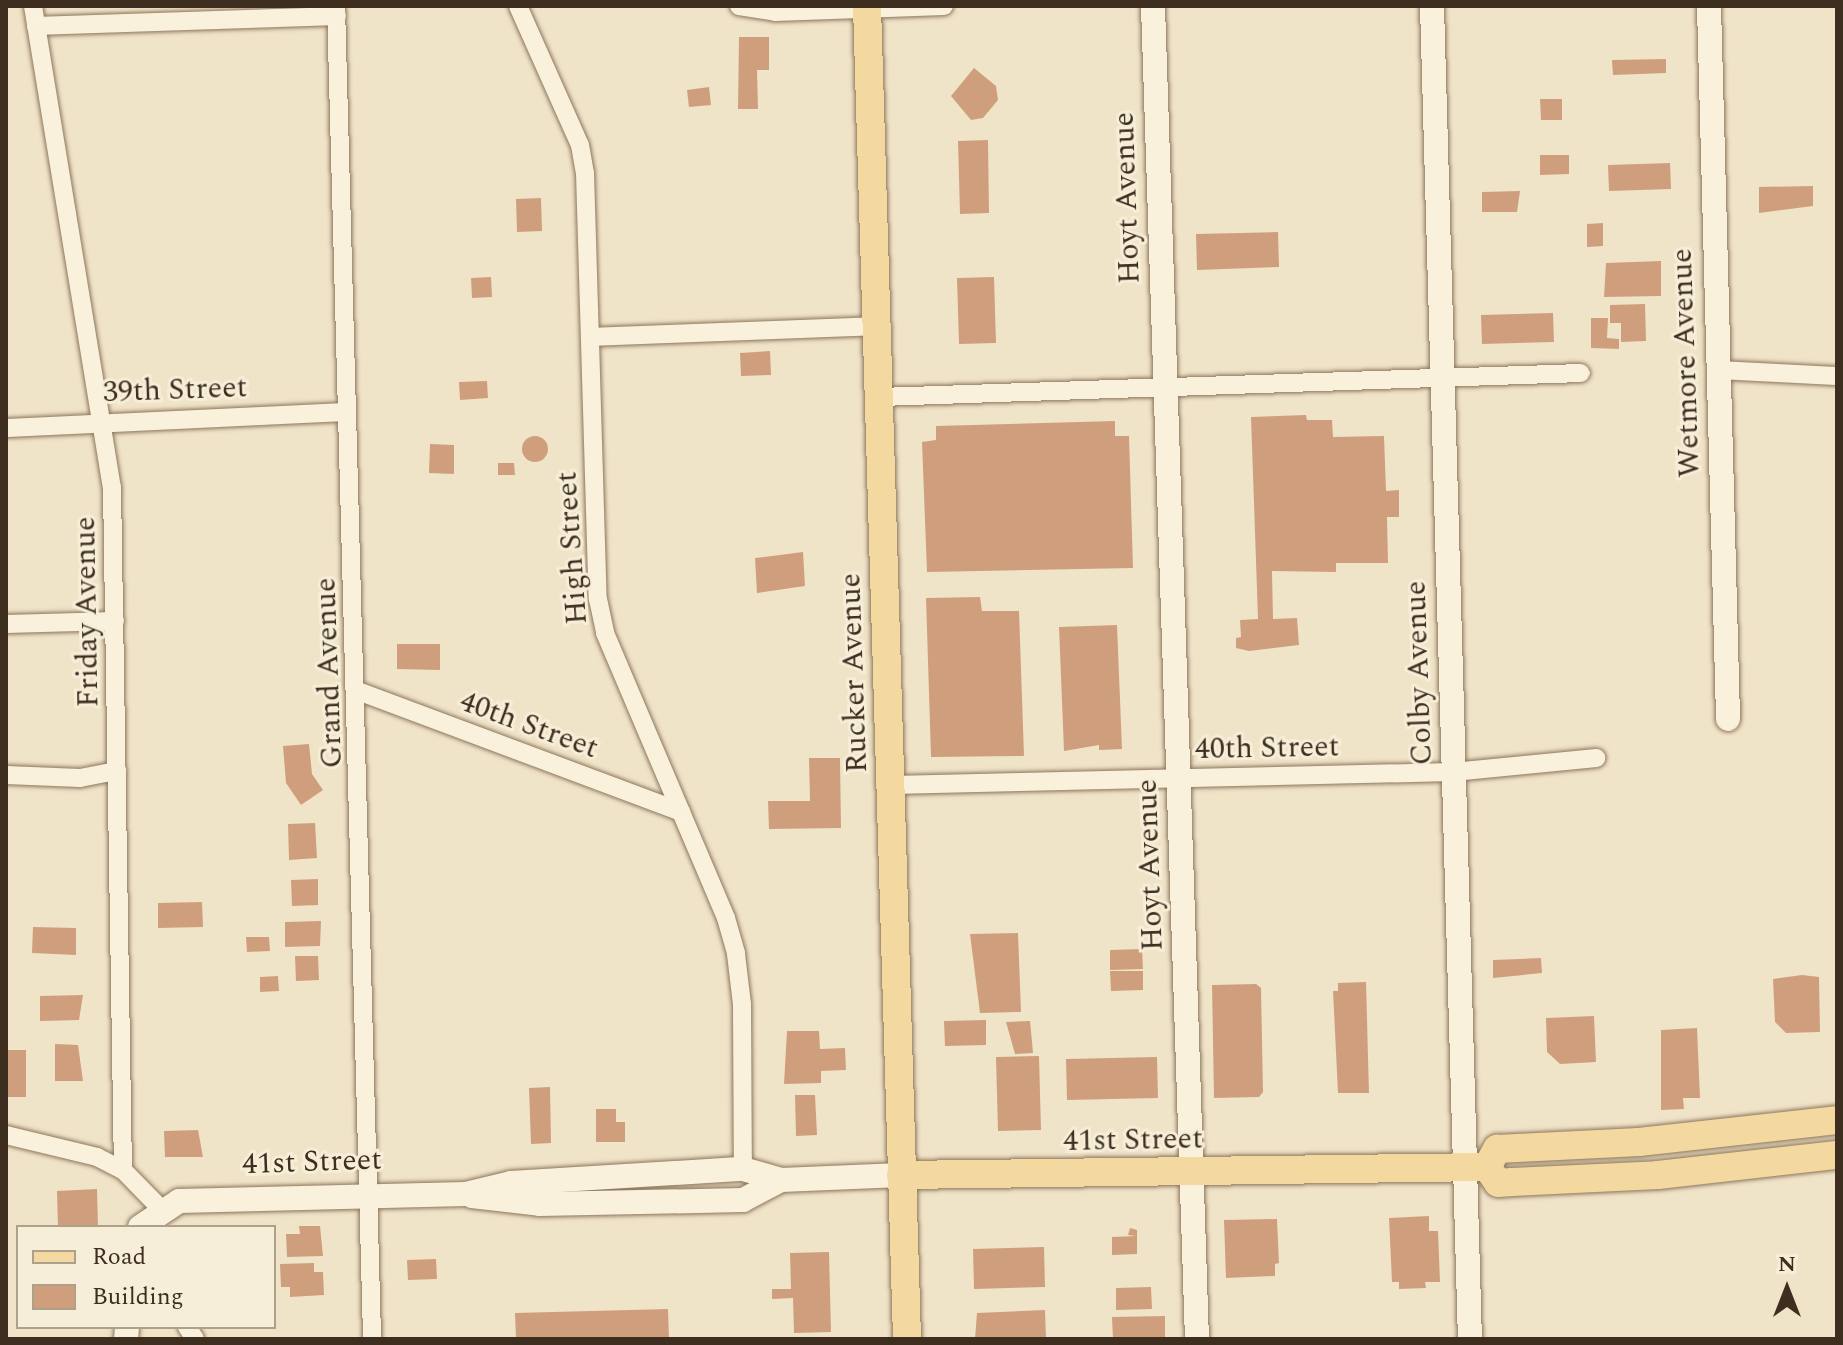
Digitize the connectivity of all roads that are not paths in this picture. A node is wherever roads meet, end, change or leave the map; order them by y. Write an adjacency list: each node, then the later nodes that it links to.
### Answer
1 (33, 6): 10 (street, Friday Avenue)
2 (518, 6): 12 (street, High Street)
3 (739, 6): 8 (street)
4 (944, 6): 8 (street)
5 (1153, 6): 17 (main road, Hoyt Avenue)
6 (1432, 6): 16 (main road, Colby Avenue)
7 (1709, 6): 13 (main road, Wetmore Avenue)
8 (867, 7): 11 (main road, Rucker Avenue)
9 (336, 11): 10 (street); 19 (street, Grand Avenue)
10 (36, 26): 20 (street, Friday Avenue)
11 (878, 326): 12 (street); 18 (main road, Rucker Avenue)
12 (591, 337): 32 (street, High Street)
13 (1718, 370): 15 (street); 25 (main road, Wetmore Avenue)
14 (1581, 373): 16 (street)
15 (1837, 376)
16 (1443, 377): 17 (street); 28 (main road, Colby Avenue)
17 (1165, 389): 18 (street); 30 (main road, Hoyt Avenue)
18 (880, 397): 31 (main road, Rucker Avenue)
19 (347, 412): 20 (street, 39th Street); 24 (street, Grand Avenue)
20 (103, 420): 21 (street, 39th Street); 22 (street, Friday Avenue)
21 (6, 428)
22 (115, 621): 23 (street); 27 (street, Friday Avenue)
23 (6, 624)
24 (358, 691): 32 (street, 40th Street); 43 (street, Grand Avenue)
25 (1728, 719)
26 (1596, 758): 28 (street, 40th Street)
27 (117, 771): 29 (street); 38 (street, Friday Avenue)
28 (1453, 772): 30 (street, 40th Street); 36 (main road, Colby Avenue)
29 (6, 775)
30 (1179, 778): 31 (street, 40th Street); 39 (main road, Hoyt Avenue)
31 (892, 785): 40 (main road, Rucker Avenue)
32 (681, 812): 37 (street, High Street)
33 (1837, 1120): 36 (main road)
34 (6, 1135): 38 (street)
35 (1837, 1155): 36 (main road, 41st Street)
36 (1476, 1167): 39 (main road, 41st Street); 51 (main road, Colby Avenue)
37 (743, 1169): 41 (main road, 41st Street); 42 (main road, 41st Street)
38 (123, 1170): 46 (street)
39 (1193, 1172): 40 (main road, 41st Street); 50 (main road, Hoyt Avenue)
40 (901, 1175): 42 (main road, 41st Street); 49 (main road, Rucker Avenue)
41 (626, 1177): 44 (main road, 41st Street); 45 (main road)
42 (781, 1180): 45 (main road, 41st Street)
43 (371, 1194): 44 (main road, 41st Street); 46 (main road, 41st Street); 48 (street, Grand Avenue)
44 (466, 1194): 45 (main road, 41st Street)
45 (627, 1202)
46 (161, 1209): 47 (main road)
47 (142, 1225)
48 (372, 1339)
49 (907, 1339)
50 (1197, 1339)
51 (1470, 1339)

